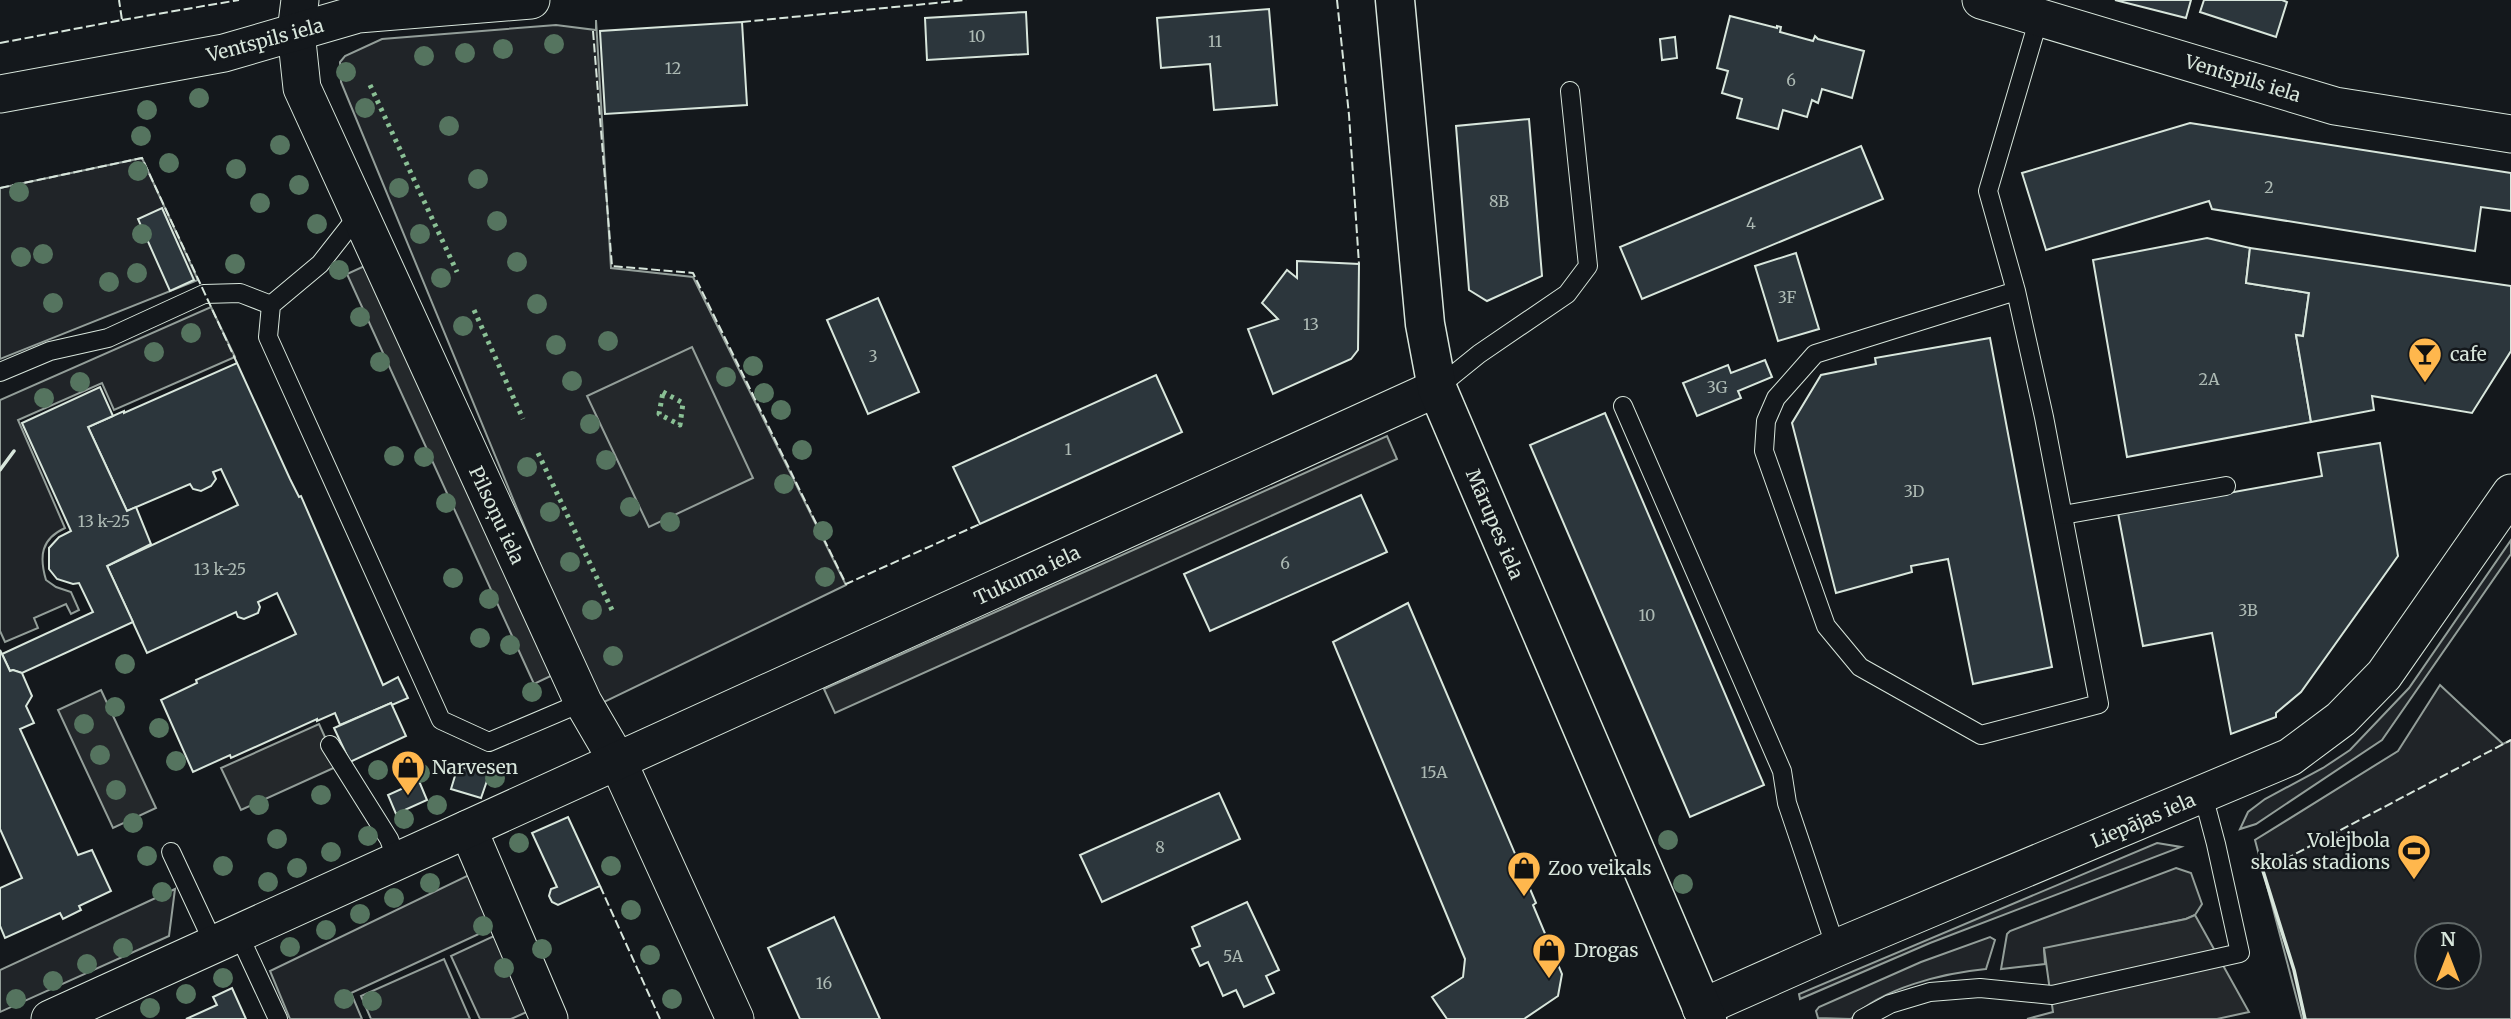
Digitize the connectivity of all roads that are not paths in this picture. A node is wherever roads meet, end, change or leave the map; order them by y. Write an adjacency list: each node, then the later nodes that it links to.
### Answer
1 (531, 0): 4 (street, Ventspils iela)
2 (1395, 0): 13 (street, Mārupes iela)
3 (1981, 0): 5 (street, Ventspils iela)
4 (298, 16): 7 (street, Ventspils iela); 9 (street, Pilsoņu iela)
5 (2039, 18): 8 (street, Ventspils iela); 10 (lane)
6 (1570, 91): 13 (lane)
7 (0, 94)
8 (2511, 134)
9 (360, 213): 11 (lane); 18 (street, Pilsoņu iela)
10 (2016, 291): 17 (lane); 17 (lane)
11 (271, 305): 12 (lane); 18 (lane)
12 (0, 372)
13 (1437, 388): 20 (street, Tukuma iela); 27 (street, Mārupes iela)
14 (1623, 406): 26 (lane)
15 (2226, 486): 17 (lane)
16 (2511, 493): 21 (street, Liepājas iela)
17 (2063, 515)
18 (583, 702): 20 (street, Pilsoņu iela)
19 (330, 744): 24 (lane)
20 (618, 762): 22 (street, Tukuma iela); 31 (street, Pilsoņu iela)
21 (2203, 795): 26 (street, Liepājas iela); 32 (lane)
22 (468, 828): 24 (street, Tukuma iela); 30 (street)
23 (172, 852): 25 (lane)
24 (397, 860): 25 (street, Tukuma iela)
25 (226, 938): 28 (street, Tukuma iela); 29 (lane)
26 (1836, 948): 27 (street, Liepājas iela)
27 (1695, 1015)
28 (50, 1019)
29 (278, 1019)
30 (549, 1019)
31 (736, 1019)
32 (1862, 1019)

